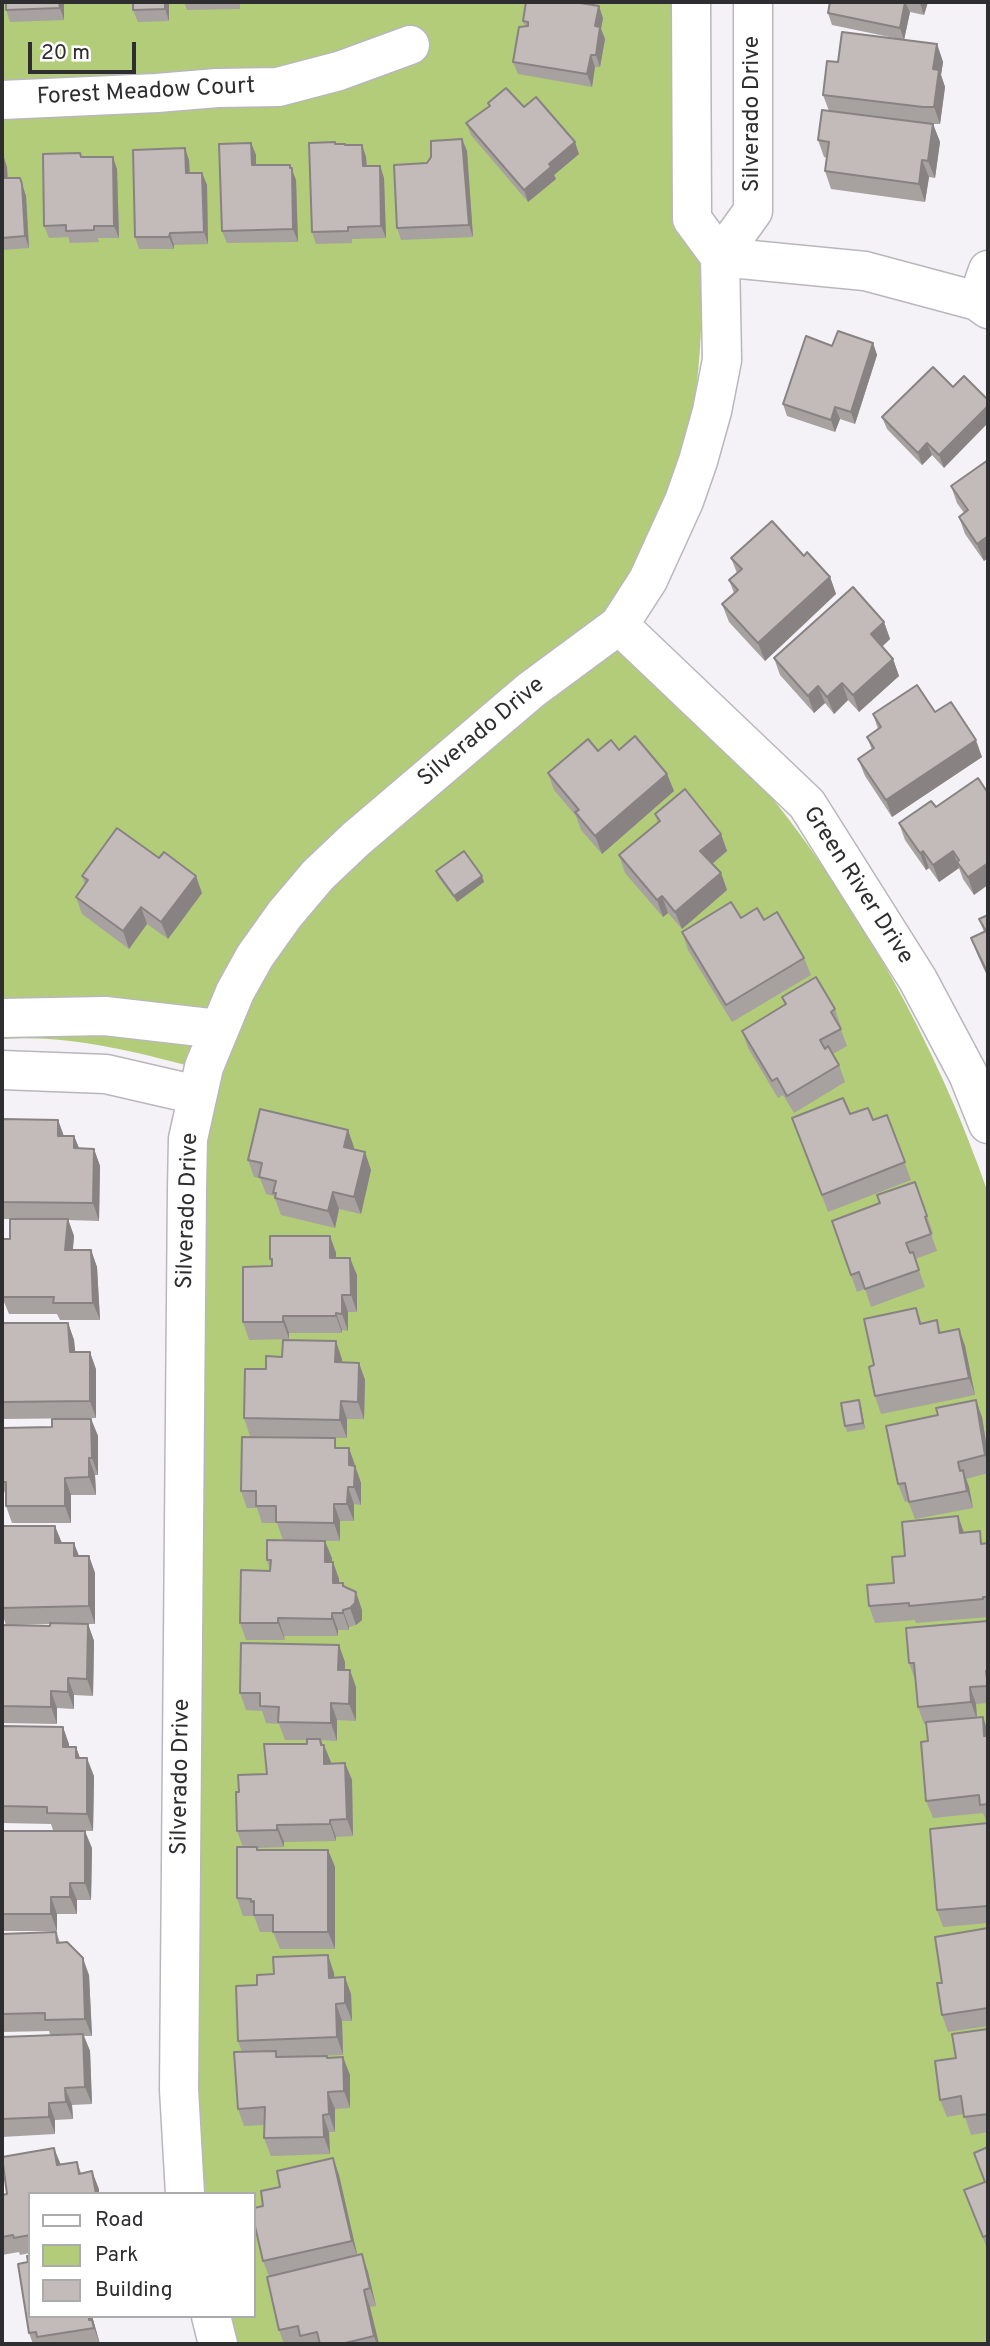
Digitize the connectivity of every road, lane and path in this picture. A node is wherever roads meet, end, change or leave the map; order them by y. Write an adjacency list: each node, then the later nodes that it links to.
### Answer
1 (691, 2): 5 (street)
2 (753, 2): 5 (street, Silverado Drive)
3 (410, 45): 4 (street, Forest Meadow Court)
4 (2, 100)
5 (720, 257): 6 (street); 7 (street, Silverado Drive)
6 (985, 293)
7 (619, 625): 9 (street, Silverado Drive); 12 (street, Green River Drive)
8 (2, 1017): 9 (street)
9 (218, 1029): 11 (street, Silverado Drive)
10 (2, 1070): 11 (street)
11 (197, 1095): 13 (street, Silverado Drive)
12 (988, 1124)
13 (185, 2192)
14 (212, 2318): 15 (street)
15 (218, 2344)

